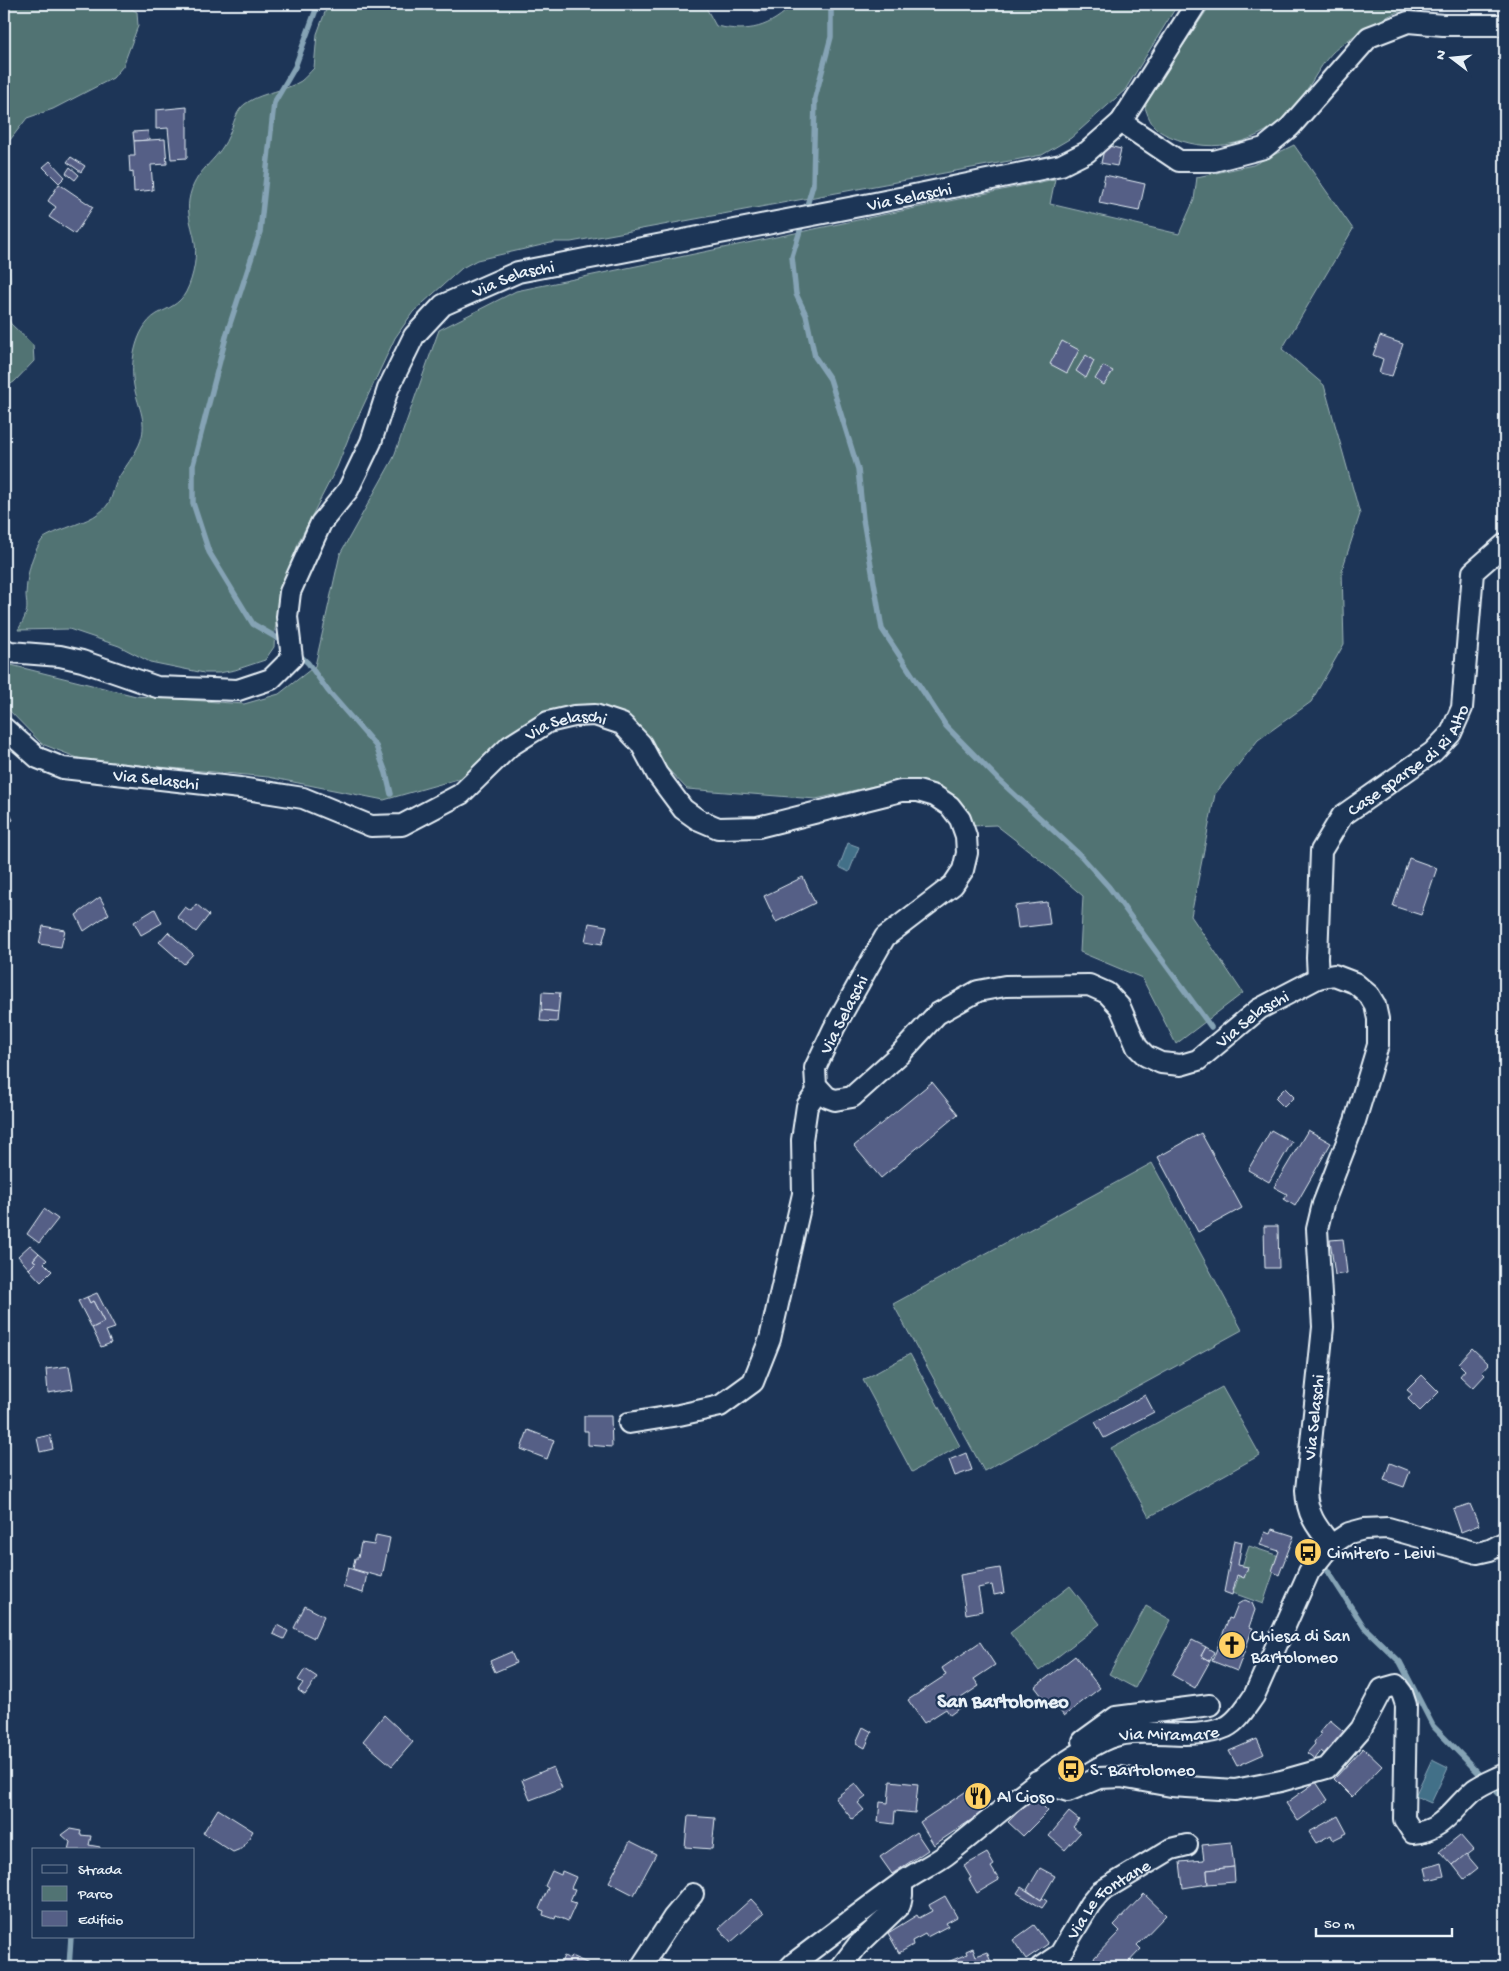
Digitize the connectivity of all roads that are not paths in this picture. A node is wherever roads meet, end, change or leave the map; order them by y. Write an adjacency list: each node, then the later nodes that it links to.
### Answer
1 (1196, 4): 3 (street, Via Selaschi)
2 (1505, 25): 3 (street)
3 (1121, 122): 5 (street, Via Selaschi)
4 (1505, 544): 7 (street, Case sparse di Ri Alto)
5 (4, 649)
6 (4, 728): 8 (street, Via Selaschi)
7 (1318, 978): 8 (street, Via Selaschi); 11 (street, Via Selaschi)
8 (819, 1089): 9 (street)
9 (629, 1423)
10 (1505, 1542): 11 (street, Via Miramare)
11 (1331, 1545): 13 (street, Via Miramare)
12 (1210, 1705): 13 (street)
13 (1076, 1754): 15 (street, Via Miramare)
14 (1505, 1774): 15 (street)
15 (1037, 1781): 17 (street, Via Miramare)
16 (1187, 1845): 22 (street, Via Le Fontane)
17 (902, 1882): 19 (street, Via Miramare); 21 (street)
18 (693, 1894): 20 (street)
19 (789, 1966)
20 (641, 1967)
21 (841, 1967)
22 (1041, 1967)

